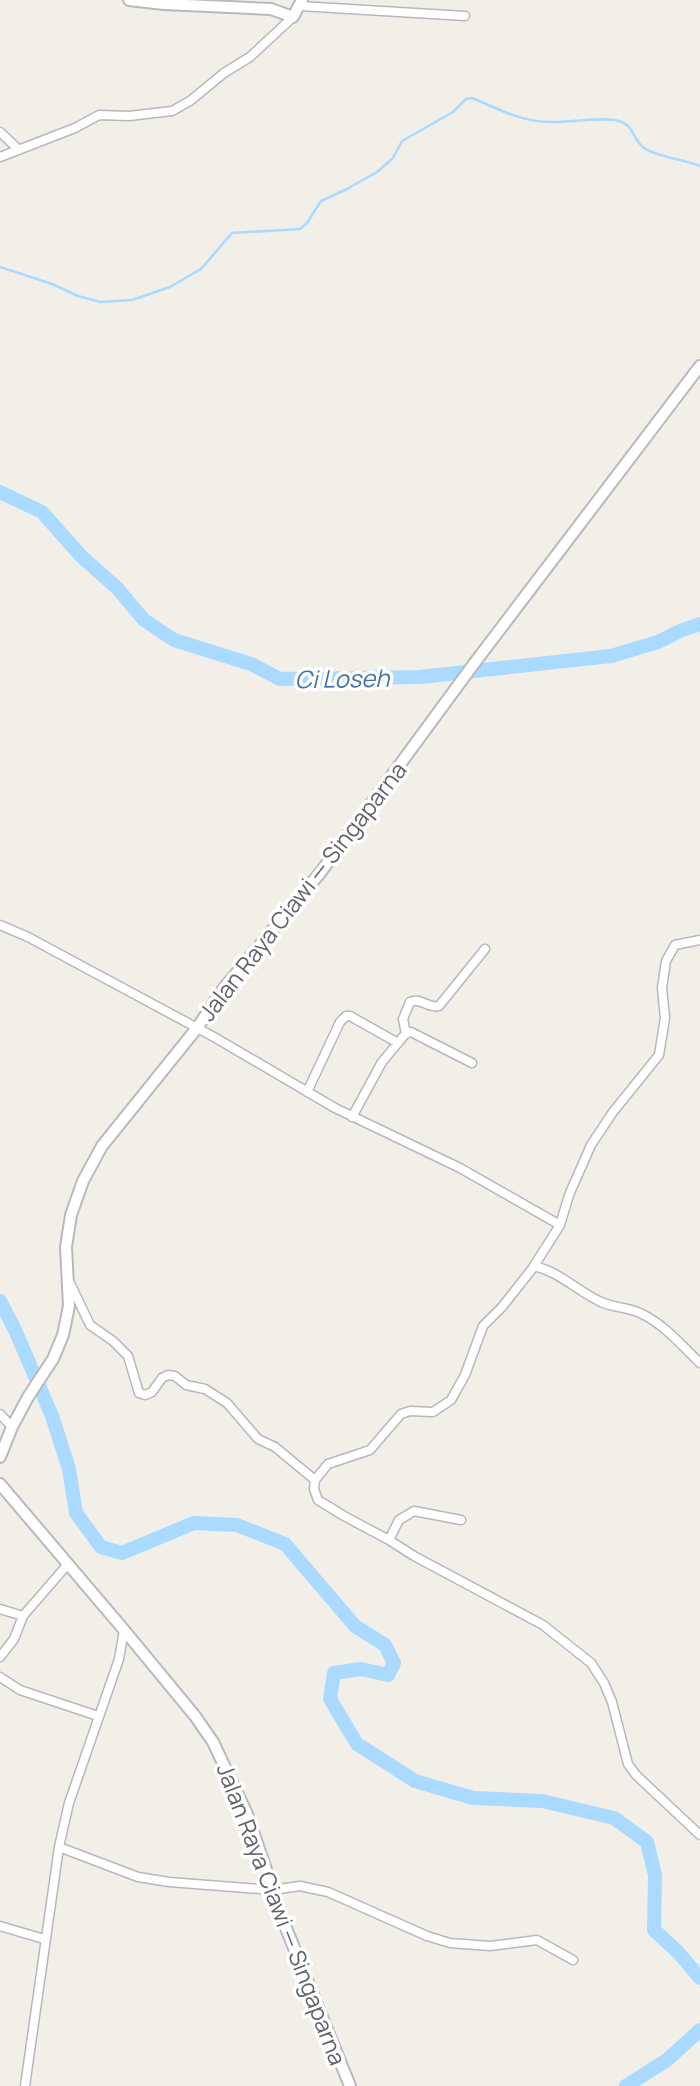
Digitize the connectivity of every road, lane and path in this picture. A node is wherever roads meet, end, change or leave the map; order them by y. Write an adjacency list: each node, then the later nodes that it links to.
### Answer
1 (129, 0): 4 (main road)
2 (301, 3): 3 (street); 4 (main road)
3 (465, 16)
4 (293, 17): 6 (street)
5 (0, 132): 6 (street)
6 (19, 150): 7 (street)
7 (0, 157)
8 (700, 366): 12 (main road, Jalan Raya Ciawi — Singaparna)
9 (0, 925): 12 (street)
10 (700, 940): 18 (street)
11 (485, 949): 13 (street)
12 (197, 1028): 16 (street); 20 (main road, Jalan Raya Ciawi — Singaparna)
13 (405, 1034): 14 (street); 15 (street)
14 (397, 1043): 16 (street); 17 (street)
15 (472, 1063)
16 (307, 1092): 17 (street)
17 (352, 1117): 18 (street)
18 (560, 1225): 19 (street)
19 (534, 1266): 21 (street); 25 (street)
20 (66, 1271): 23 (main road, Jalan Raya Ciawi — Singaparna); 25 (street)
21 (700, 1363)
22 (0, 1414): 23 (street)
23 (12, 1427): 24 (main road, Jalan Raya Ciawi — Singaparna)
24 (0, 1457)
25 (315, 1480): 28 (street)
26 (0, 1484): 29 (main road, Jalan Raya Ciawi — Singaparna)
27 (461, 1520): 28 (street)
28 (390, 1540): 36 (street)
29 (68, 1564): 31 (street); 32 (main road, Jalan Raya Ciawi — Singaparna)
30 (0, 1609): 31 (street)
31 (23, 1616): 33 (street)
32 (124, 1630): 35 (street); 38 (main road, Jalan Raya Ciawi — Singaparna)
33 (0, 1657)
34 (0, 1677): 35 (street)
35 (98, 1716): 37 (street)
36 (700, 1835)
37 (59, 1847): 38 (street); 40 (street)
38 (272, 1890): 41 (street); 43 (main road, Jalan Raya Ciawi — Singaparna)
39 (0, 1926): 40 (street)
40 (44, 1939): 42 (street)
41 (573, 1960)
42 (25, 2086)
43 (350, 2086)

